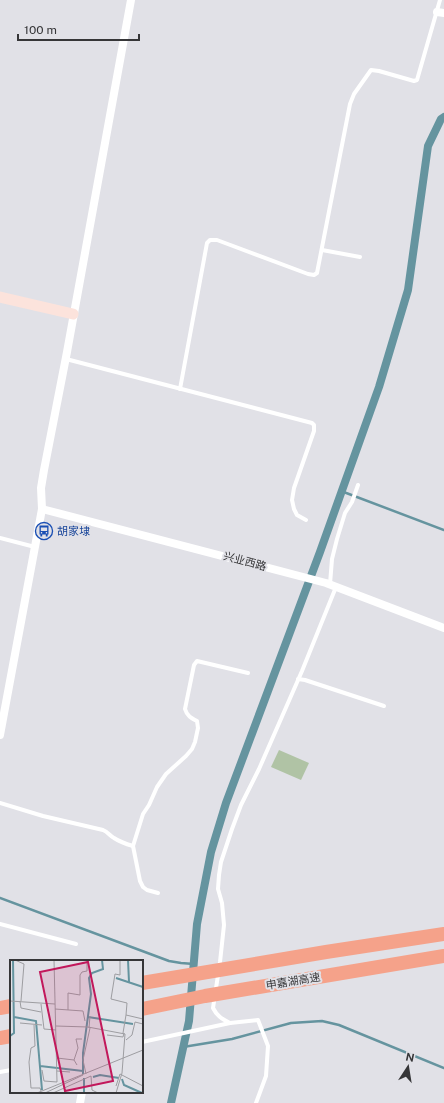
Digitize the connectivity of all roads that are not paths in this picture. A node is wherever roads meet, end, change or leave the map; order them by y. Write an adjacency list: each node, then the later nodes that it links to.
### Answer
1 (131, 0): 7 (street)
2 (440, 0): 3 (lane)
3 (440, 13): 4 (lane)
4 (322, 250): 5 (lane); 9 (lane)
5 (360, 257)
6 (0, 297): 7 (street)
7 (74, 314): 8 (street)
8 (66, 359): 9 (lane); 11 (street)
9 (180, 389): 12 (lane)
10 (358, 485): 15 (lane)
11 (42, 508): 14 (street); 15 (street, 兴业西路)
12 (306, 520)
13 (0, 538): 14 (lane)
14 (35, 547): 20 (street)
15 (331, 584): 16 (street, 兴业西路); 18 (lane)
16 (444, 628)
17 (248, 673): 22 (lane)
18 (298, 680): 19 (lane); 32 (lane)
19 (384, 706)
20 (0, 735)
21 (0, 804): 22 (lane)
22 (133, 846): 23 (lane)
23 (158, 893)
24 (0, 924): 26 (lane)
25 (444, 934): 28 (highway)
26 (76, 944)
27 (444, 956): 31 (highway, 申嘉湖高速)
28 (143, 983)
29 (10, 1006): 30 (highway)
30 (0, 1008)
31 (143, 1009)
32 (230, 1023): 35 (lane); 40 (lane)
33 (10, 1036): 34 (highway)
34 (0, 1038)
35 (143, 1042)
36 (10, 1070): 37 (lane)
37 (0, 1072)
38 (82, 1093): 39 (street)
39 (80, 1103)
40 (256, 1103)

